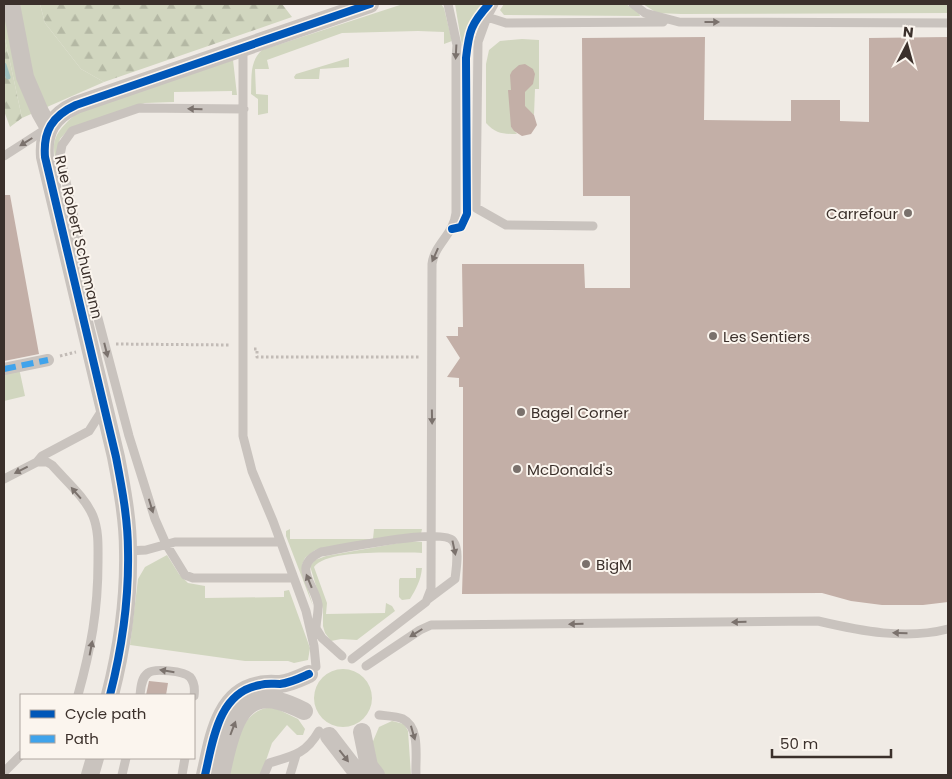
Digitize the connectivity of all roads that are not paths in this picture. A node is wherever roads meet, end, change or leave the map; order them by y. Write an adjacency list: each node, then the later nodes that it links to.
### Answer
1 (10, 4): 11 (street)
2 (370, 4): 9 (street)
3 (448, 4): 19 (lane, one-way to 19)
4 (494, 4): 6 (lane)
5 (633, 4): 7 (lane)
6 (487, 17): 7 (lane); 13 (lane)
7 (679, 22): 8 (lane, one-way to 8)
8 (948, 23)
9 (243, 47): 10 (lane); 11 (street)
10 (244, 109): 20 (lane); 21 (lane, one-way to 21)
11 (49, 128): 12 (lane, one-way to 12); 16 (street, Rue Robert Schumann)
12 (4, 156)
13 (593, 226)
14 (48, 360): 15 (street)
15 (4, 369)
16 (104, 406): 17 (lane); 22 (street, Rue Robert Schumann)
17 (37, 462): 18 (lane, one-way to 18); 32 (lane, one-way to 17)
18 (4, 479)
19 (432, 536): 24 (lane); 24 (lane, one-way to 24); 26 (lane, one-way to 19)
20 (280, 542): 21 (lane); 23 (lane)
21 (166, 544): 22 (lane); 23 (lane)
22 (128, 551): 33 (street, Rue Robert Schumann)
23 (293, 578): 25 (lane)
24 (426, 602): 29 (lane)
25 (306, 611): 26 (lane); 31 (lane)
26 (316, 628): 28 (lane)
27 (948, 628): 30 (lane, one-way to 30)
28 (342, 656)
29 (352, 659)
30 (366, 666)
31 (313, 670): 49 (street)
32 (78, 694)
33 (110, 694)
34 (140, 694): 35 (lane, one-way to 34)
35 (194, 694)
36 (304, 711): 50 (street, one-way to 36)
37 (379, 715): 55 (lane, one-way to 55)
38 (362, 732): 54 (street)
39 (324, 734): 40 (lane); 53 (street, one-way to 53)
40 (296, 754): 51 (lane); 52 (lane)
41 (20, 756): 45 (lane)
42 (95, 759): 46 (street)
43 (126, 759): 47 (lane)
44 (184, 759): 48 (lane)
45 (4, 772)
46 (90, 775)
47 (122, 775)
48 (182, 775)
49 (205, 775)
50 (221, 775)
51 (264, 775)
52 (290, 775)
53 (359, 775)
54 (376, 775)
55 (416, 775)

